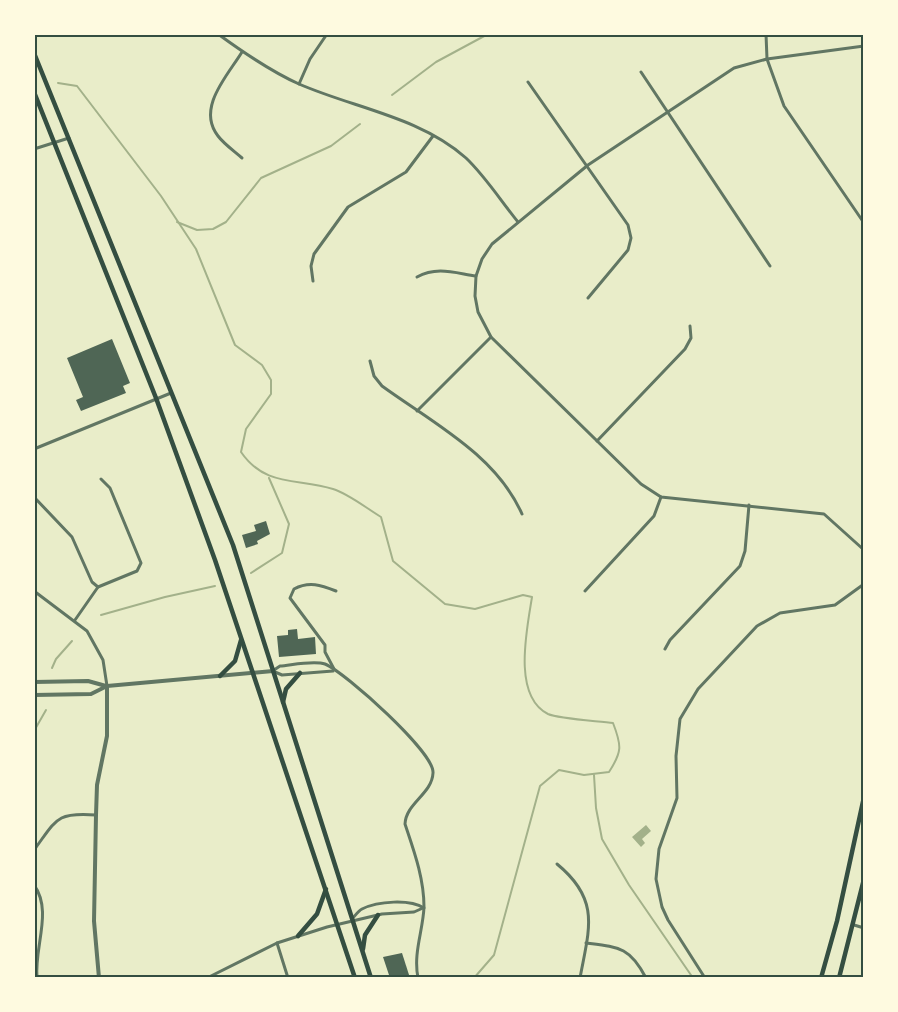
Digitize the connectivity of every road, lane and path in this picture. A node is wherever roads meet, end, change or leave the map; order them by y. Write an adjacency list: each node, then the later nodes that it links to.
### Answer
1 (218, 34): 5 (street)
2 (327, 34): 10 (street)
3 (766, 34): 7 (street)
4 (864, 46): 7 (street)
5 (242, 52): 10 (street); 17 (street)
6 (34, 53): 14 (main road)
7 (767, 58): 12 (street); 20 (street)
8 (641, 72): 12 (street)
9 (528, 82): 18 (street)
10 (299, 84): 13 (street)
11 (34, 92): 15 (main road)
12 (666, 112): 18 (street); 21 (street)
13 (433, 136): 19 (street); 24 (street)
14 (69, 138): 15 (street); 29 (main road)
15 (55, 143): 16 (street); 30 (main road)
16 (34, 149)
17 (242, 158)
18 (588, 165): 19 (street); 25 (street)
19 (518, 222): 22 (street)
20 (864, 223)
21 (770, 266)
22 (476, 276): 23 (street); 27 (street)
23 (417, 277)
24 (313, 281)
25 (588, 298)
26 (690, 326): 32 (street)
27 (491, 337): 31 (street); 32 (street)
28 (370, 361): 31 (street)
29 (171, 393): 30 (street); 49 (main road)
30 (156, 398): 33 (street); 46 (main road)
31 (417, 411): 38 (street)
32 (597, 441): 35 (street)
33 (34, 449)
34 (101, 479): 41 (street)
35 (661, 496): 37 (street); 44 (street)
36 (34, 497): 41 (street)
37 (749, 505): 39 (street); 47 (street)
38 (522, 514)
39 (864, 550)
40 (864, 584): 83 (street)
41 (98, 587): 45 (street)
42 (34, 591): 45 (street)
43 (336, 591): 48 (street)
44 (585, 591)
45 (75, 620): 54 (street)
46 (242, 638): 50 (main road); 52 (main road)
47 (665, 649)
48 (335, 670): 49 (street); 51 (street); 64 (street)
49 (273, 671): 50 (street); 51 (street); 56 (main road)
50 (254, 672): 52 (street); 63 (main road)
51 (300, 673): 56 (main road)
52 (220, 676): 54 (street)
53 (34, 682): 54 (street)
54 (107, 686): 55 (street); 58 (street)
55 (34, 695)
56 (283, 704): 66 (main road)
57 (864, 797): 84 (main road)
58 (96, 814): 59 (street); 75 (street)
59 (34, 850)
60 (557, 864): 72 (street)
61 (864, 879): 68 (main road)
62 (34, 885): 74 (street)
63 (326, 889): 67 (main road); 70 (main road)
64 (424, 908): 65 (street); 66 (street); 80 (street)
65 (378, 915): 66 (street); 73 (main road)
66 (351, 920): 67 (street); 73 (main road)
67 (338, 923): 70 (street); 78 (main road)
68 (854, 925): 69 (street); 85 (main road)
69 (864, 928)
70 (298, 936): 71 (street)
71 (277, 943): 76 (street); 77 (street)
72 (586, 943): 81 (street); 82 (street)
73 (362, 952): 79 (main road)
74 (37, 978)
75 (99, 978)
76 (207, 978)
77 (288, 978)
78 (355, 978)
79 (371, 978)
80 (418, 978)
81 (580, 978)
82 (646, 978)
83 (705, 978)
84 (821, 978)
85 (839, 978)

